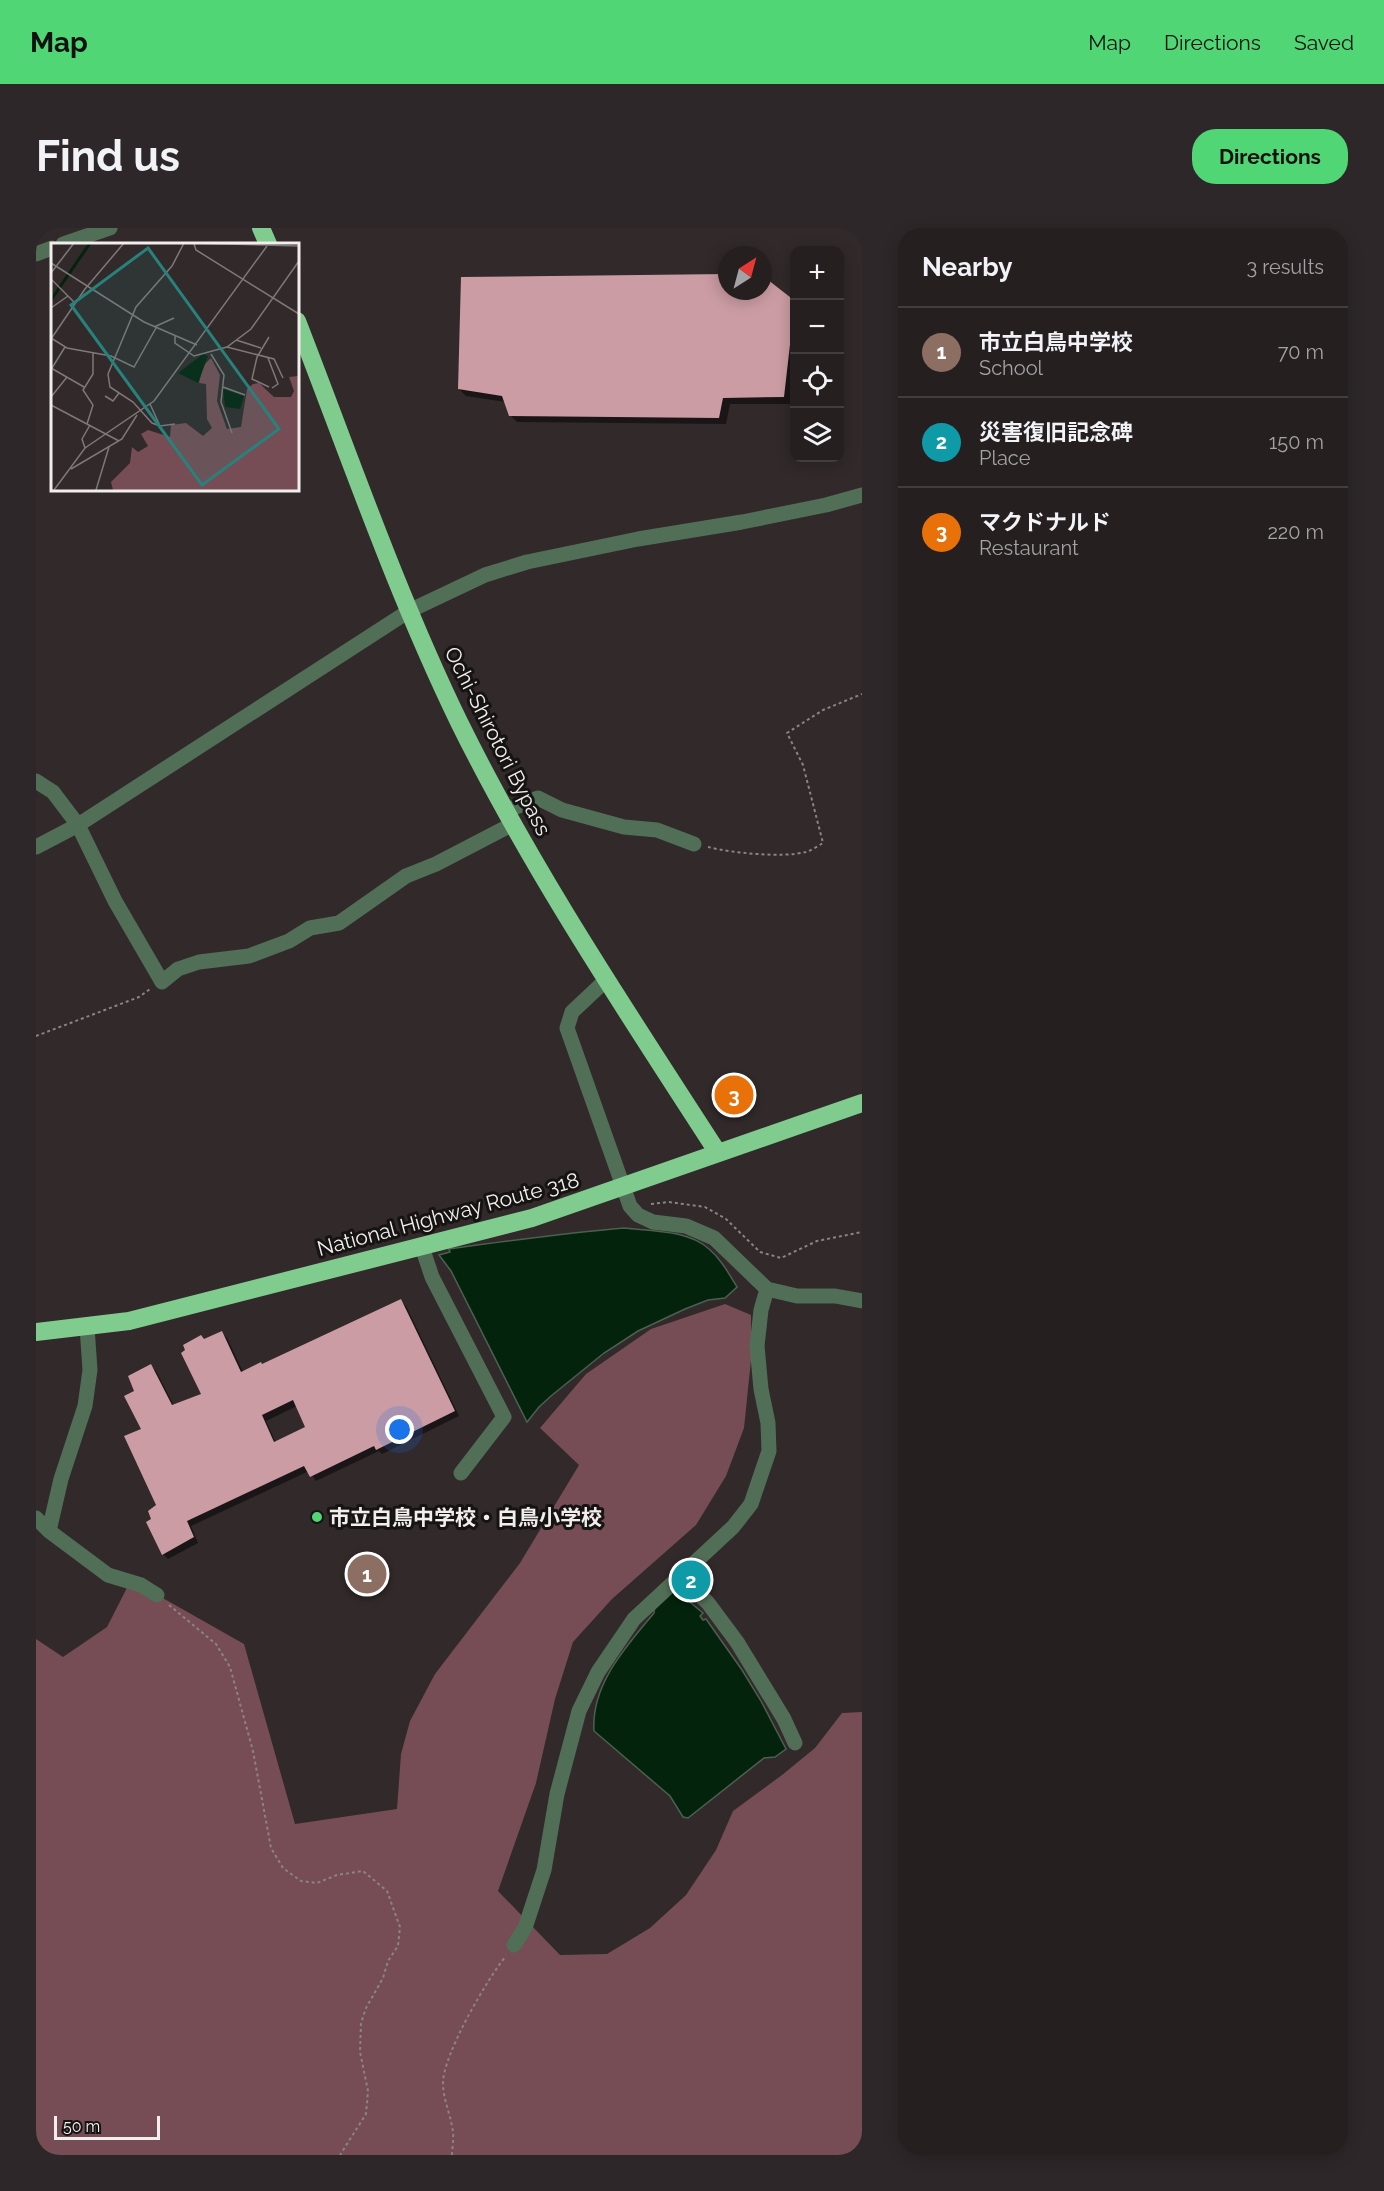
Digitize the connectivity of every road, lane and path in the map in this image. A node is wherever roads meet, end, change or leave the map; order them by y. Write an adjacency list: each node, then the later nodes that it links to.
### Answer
1 (110, 228): 3 (street)
2 (261, 228): 5 (highway)
3 (77, 234): 4 (street)
4 (64, 243)
5 (268, 243)
6 (51, 248): 7 (street)
7 (36, 254)
8 (298, 324): 10 (highway, Ochi-Shirotori Bypass)
9 (862, 495): 10 (street)
10 (409, 611): 13 (highway, Ochi-Shirotori Bypass); 14 (street)
11 (862, 694): 15 (path)
12 (36, 781): 14 (street)
13 (509, 818): 15 (street); 17 (highway, Ochi-Shirotori Bypass); 18 (street)
14 (78, 825): 16 (street); 18 (street)
15 (694, 844)
16 (36, 847)
17 (606, 980): 21 (highway, Ochi-Shirotori Bypass); 22 (street)
18 (162, 982): 19 (path)
19 (36, 1036)
20 (862, 1103): 21 (highway, National Highway Route 318)
21 (718, 1152): 22 (highway, National Highway Route 318)
22 (625, 1187): 23 (street); 25 (highway, National Highway Route 318)
23 (630, 1206): 24 (path); 26 (street)
24 (862, 1232)
25 (424, 1254): 28 (highway, National Highway Route 318); 30 (street)
26 (767, 1289): 27 (street); 33 (street)
27 (862, 1302)
28 (87, 1327): 29 (highway, National Highway Route 318); 32 (street)
29 (36, 1332)
30 (461, 1473)
31 (36, 1518): 32 (street)
32 (49, 1531): 34 (street)
33 (680, 1576): 35 (street); 36 (street)
34 (157, 1595): 37 (path)
35 (795, 1743)
36 (514, 1945): 38 (path)
37 (340, 2155)
38 (452, 2155)

